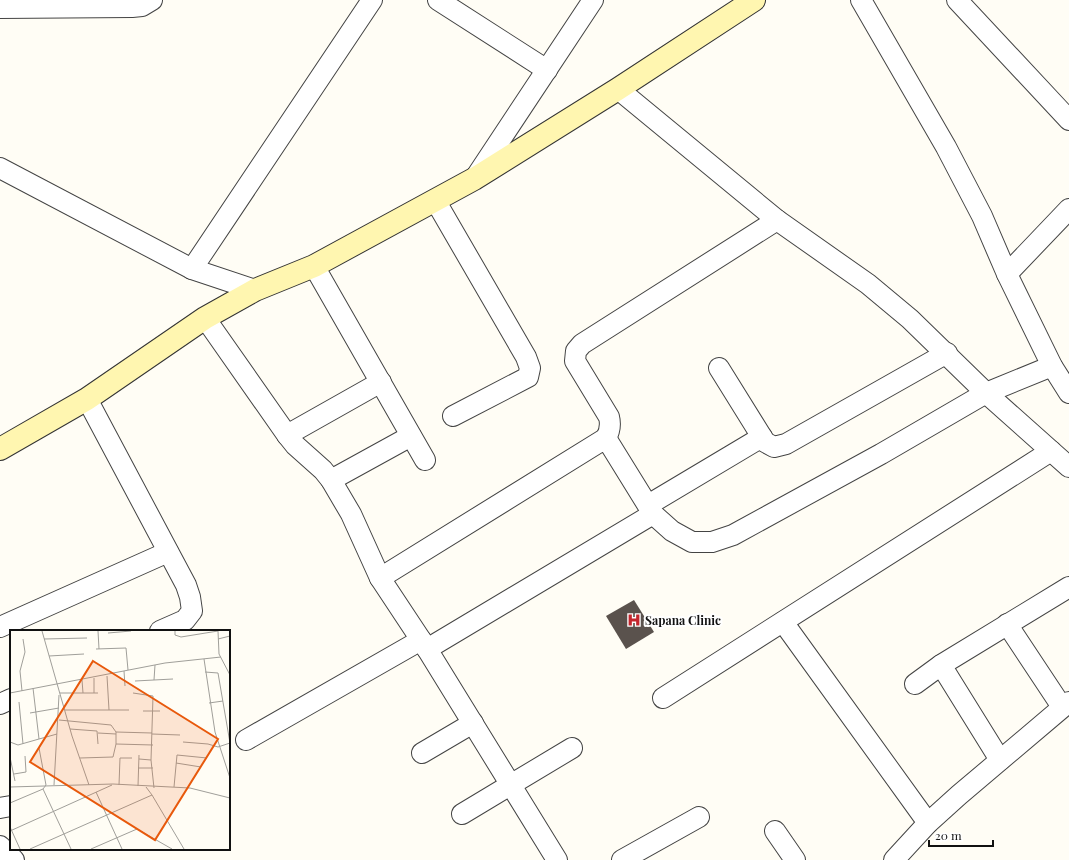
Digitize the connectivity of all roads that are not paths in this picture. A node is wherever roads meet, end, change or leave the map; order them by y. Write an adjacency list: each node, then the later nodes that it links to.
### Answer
1 (152, 0): 8 (street)
2 (372, 0): 18 (street)
3 (438, 0): 9 (street)
4 (593, 0): 9 (street)
5 (754, 0): 10 (street)
6 (861, 0): 19 (street)
7 (957, 0): 11 (street)
8 (0, 8)
9 (547, 70): 13 (street)
10 (618, 89): 13 (street); 16 (street)
11 (1069, 120)
12 (0, 168): 18 (street)
13 (474, 179): 14 (street)
14 (435, 200): 17 (street); 29 (street)
15 (1069, 209): 19 (street)
16 (777, 220): 22 (street); 33 (street)
17 (314, 266): 20 (street); 25 (street)
18 (192, 269): 20 (street)
19 (1007, 274): 23 (street)
20 (254, 290): 21 (street)
21 (205, 318): 28 (street); 30 (street)
22 (947, 353): 27 (street); 32 (street)
23 (1052, 366): 26 (street); 27 (street)
24 (719, 368): 32 (street)
25 (381, 382): 30 (street); 31 (street)
26 (1069, 393)
27 (986, 394): 35 (street); 39 (street)
28 (87, 399): 34 (street); 40 (street)
29 (453, 416)
30 (287, 435): 38 (street)
31 (411, 436): 36 (street); 38 (street)
32 (762, 437): 39 (street)
33 (606, 438): 39 (street); 41 (street)
34 (0, 450)
35 (1051, 451): 37 (street); 43 (street)
36 (425, 460)
37 (1069, 467)
38 (332, 480): 41 (street)
39 (651, 509): 47 (street)
40 (168, 552): 45 (street); 46 (street)
41 (380, 578): 47 (street)
42 (1069, 587): 44 (street)
43 (783, 622): 50 (street); 64 (street)
44 (1007, 624): 48 (street); 53 (street)
45 (0, 627)
46 (162, 630)
47 (424, 644): 54 (street); 55 (street)
48 (941, 665): 49 (street); 58 (street)
49 (915, 684)
50 (663, 698)
51 (10, 699): 52 (street)
52 (0, 704)
53 (1066, 704): 58 (street)
54 (473, 723): 57 (street); 59 (street)
55 (246, 740)
56 (572, 748): 59 (street)
57 (422, 753)
58 (1000, 760): 64 (street)
59 (511, 784): 62 (street); 68 (street)
60 (10, 806): 61 (street)
61 (0, 808)
62 (462, 814)
63 (699, 817): 69 (street)
64 (928, 823): 71 (street)
65 (775, 830): 70 (street)
66 (0, 846): 67 (street)
67 (14, 860)
68 (557, 860)
69 (622, 860)
70 (795, 860)
71 (894, 860)

